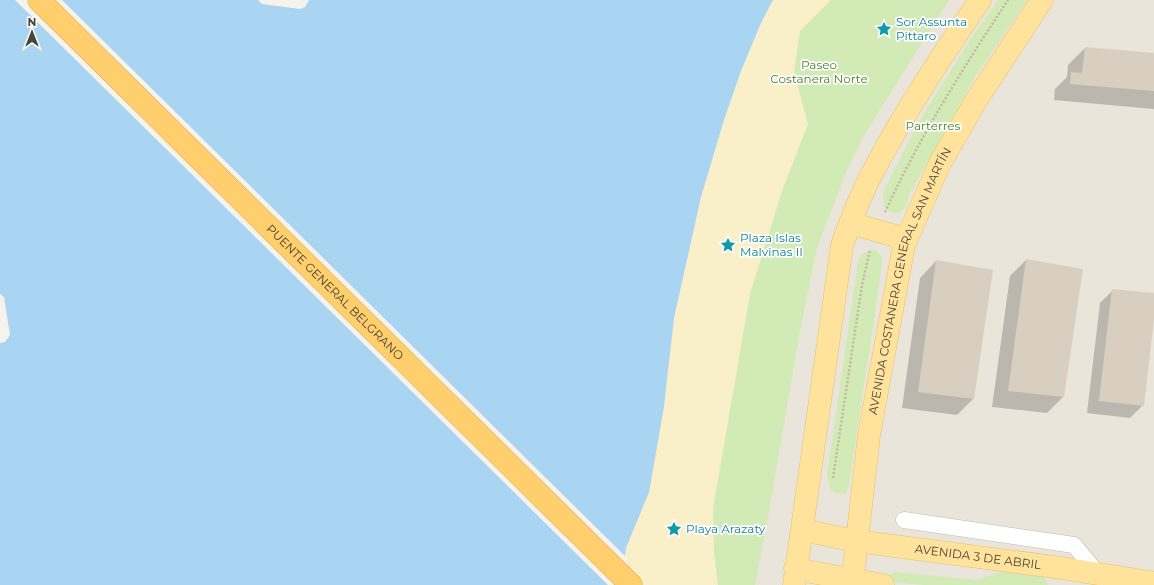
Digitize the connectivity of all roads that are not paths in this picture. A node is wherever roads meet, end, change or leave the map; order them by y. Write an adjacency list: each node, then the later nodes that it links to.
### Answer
1 (38, 0): 13 (highway, PUENTE GENERAL BELGRANO)
2 (980, 0): 4 (main road)
3 (1042, 0): 5 (main road, AVENIDA COSTANERA GENERAL SAN MARTÍN)
4 (850, 223): 5 (main road); 7 (main road)
5 (906, 240): 8 (main road, AVENIDA COSTANERA GENERAL SAN MARTÍN)
6 (904, 520): 9 (street)
7 (802, 530): 8 (main road, AVENIDA 3 DE ABRIL); 10 (main road)
8 (856, 541): 9 (main road, AVENIDA 3 DE ABRIL); 11 (main road, AVENIDA COSTANERA GENERAL SAN MARTÍN)
9 (1098, 574): 12 (main road, AVENIDA 3 DE ABRIL)
10 (794, 577): 11 (main road)
11 (852, 583): 14 (main road)
12 (1154, 583)
13 (631, 585)
14 (883, 585)

